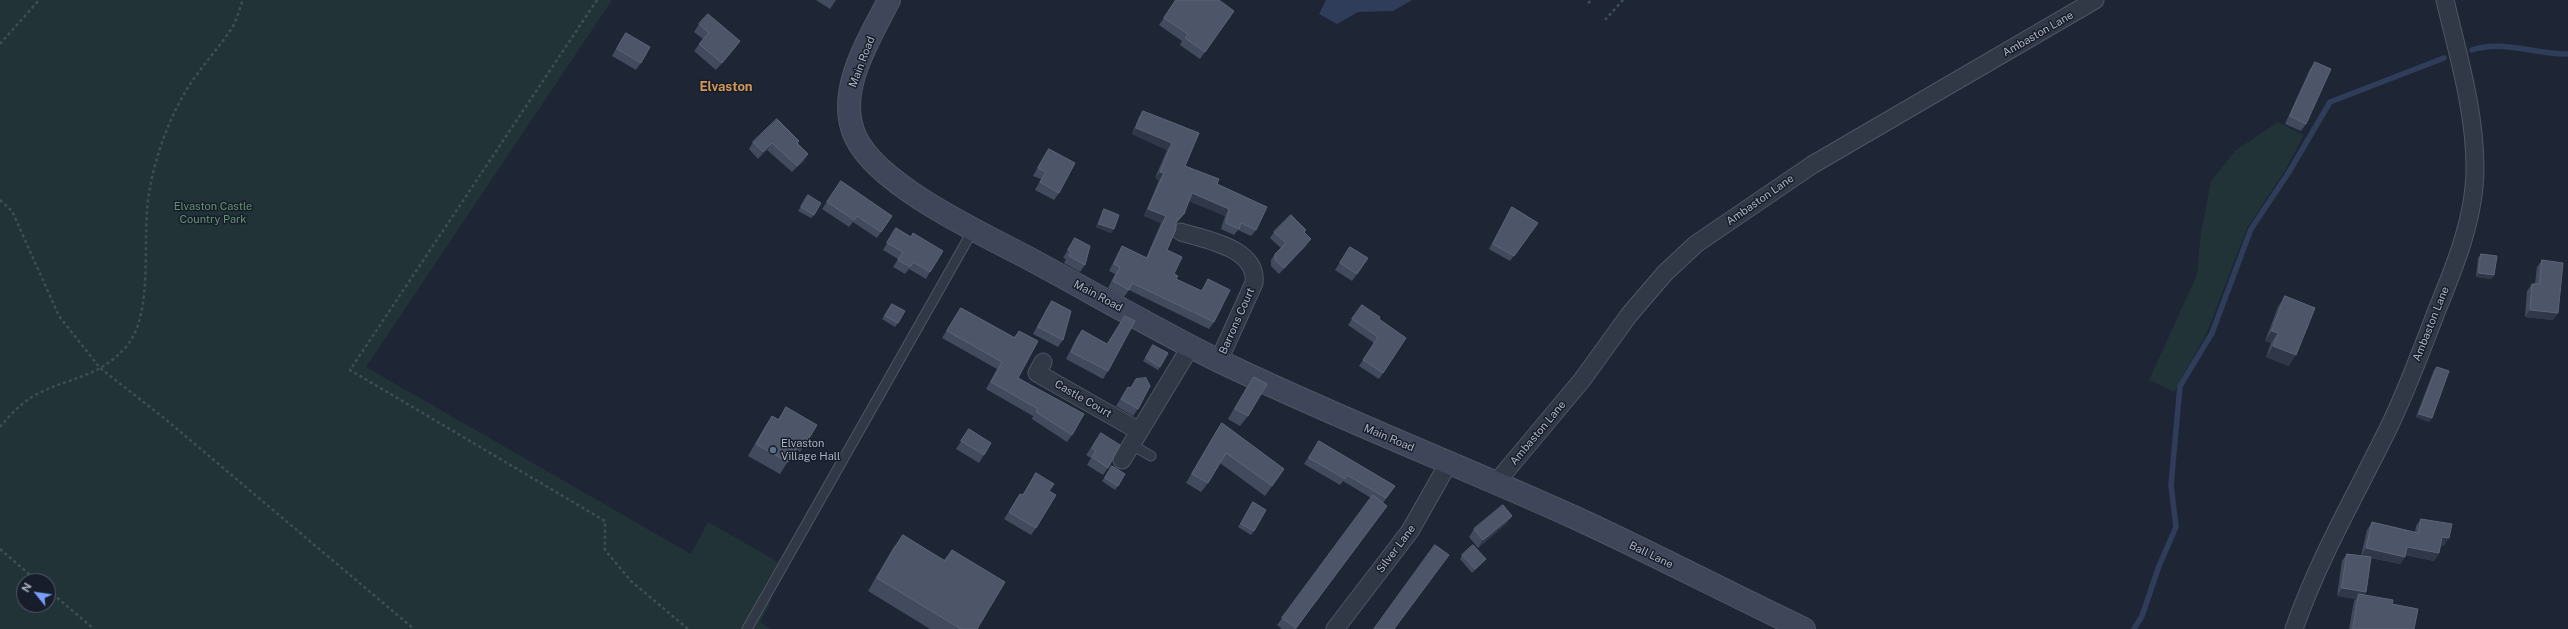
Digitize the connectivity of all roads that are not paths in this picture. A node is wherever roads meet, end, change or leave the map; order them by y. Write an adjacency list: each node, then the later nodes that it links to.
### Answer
1 (889, 0): 4 (main road, Main Road)
2 (2095, 0): 13 (street, Ambaston Lane)
3 (2445, 0): 17 (street, Ambaston Lane)
4 (973, 228): 6 (main road, Main Road); 14 (lane)
5 (1181, 232): 7 (street, Barrons Court)
6 (1191, 346): 7 (main road, Main Road); 9 (street)
7 (1219, 360): 12 (main road, Main Road)
8 (1043, 362): 9 (street, Castle Court)
9 (1135, 438): 10 (lane); 11 (street)
10 (1151, 456)
11 (1122, 460)
12 (1448, 464): 13 (main road, Main Road); 15 (street, Silver Lane)
13 (1495, 484): 16 (main road, Ball Lane)
14 (747, 629)
15 (1336, 629)
16 (1804, 629)
17 (2294, 629)

